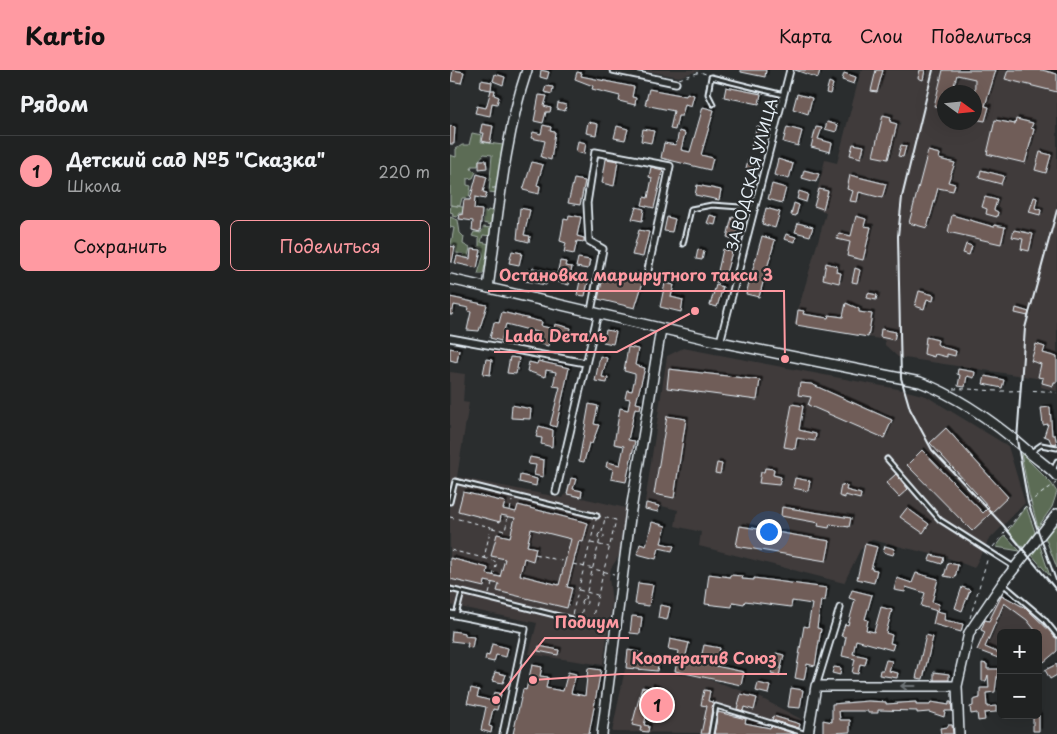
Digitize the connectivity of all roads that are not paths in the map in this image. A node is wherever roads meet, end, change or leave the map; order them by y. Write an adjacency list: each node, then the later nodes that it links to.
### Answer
1 (527, 70): 13 (street)
2 (613, 70): 6 (street)
3 (711, 70): 5 (lane)
4 (790, 70): 7 (street, ЗАВОДСКАЯ УЛИЦА)
5 (711, 77): 7 (lane); 8 (lane)
6 (676, 83)
7 (785, 96): 9 (street, ЗАВОДСКАЯ УЛИЦА)
8 (713, 104)
9 (755, 208): 10 (lane); 17 (street, ЗАВОДСКАЯ УЛИЦА)
10 (683, 244)
11 (648, 270): 14 (street)
12 (450, 279): 13 (street)
13 (488, 288): 14 (street)
14 (594, 312): 15 (street); 18 (street)
15 (661, 329): 17 (street); 39 (street)
16 (450, 338): 18 (street)
17 (720, 342): 20 (street)
18 (586, 363): 24 (street)
19 (1057, 448): 20 (lane)
20 (1030, 453): 23 (street)
21 (888, 459): 28 (lane)
22 (1057, 461): 23 (lane)
23 (1055, 473)
24 (556, 492)
25 (450, 502): 27 (lane)
26 (1057, 514): 28 (street)
27 (596, 516)
28 (1014, 567): 29 (street)
29 (1002, 584): 35 (lane); 37 (street)
30 (450, 589): 31 (lane)
31 (462, 592): 33 (lane); 34 (lane)
32 (840, 608): 36 (street)
33 (453, 614): 38 (street)
34 (571, 619)
35 (1057, 635)
36 (816, 686): 37 (street, one-way to 36); 41 (street)
37 (957, 686): 42 (street)
38 (503, 734)
39 (602, 734)
40 (711, 734): 41 (lane)
41 (808, 734)
42 (959, 734)

